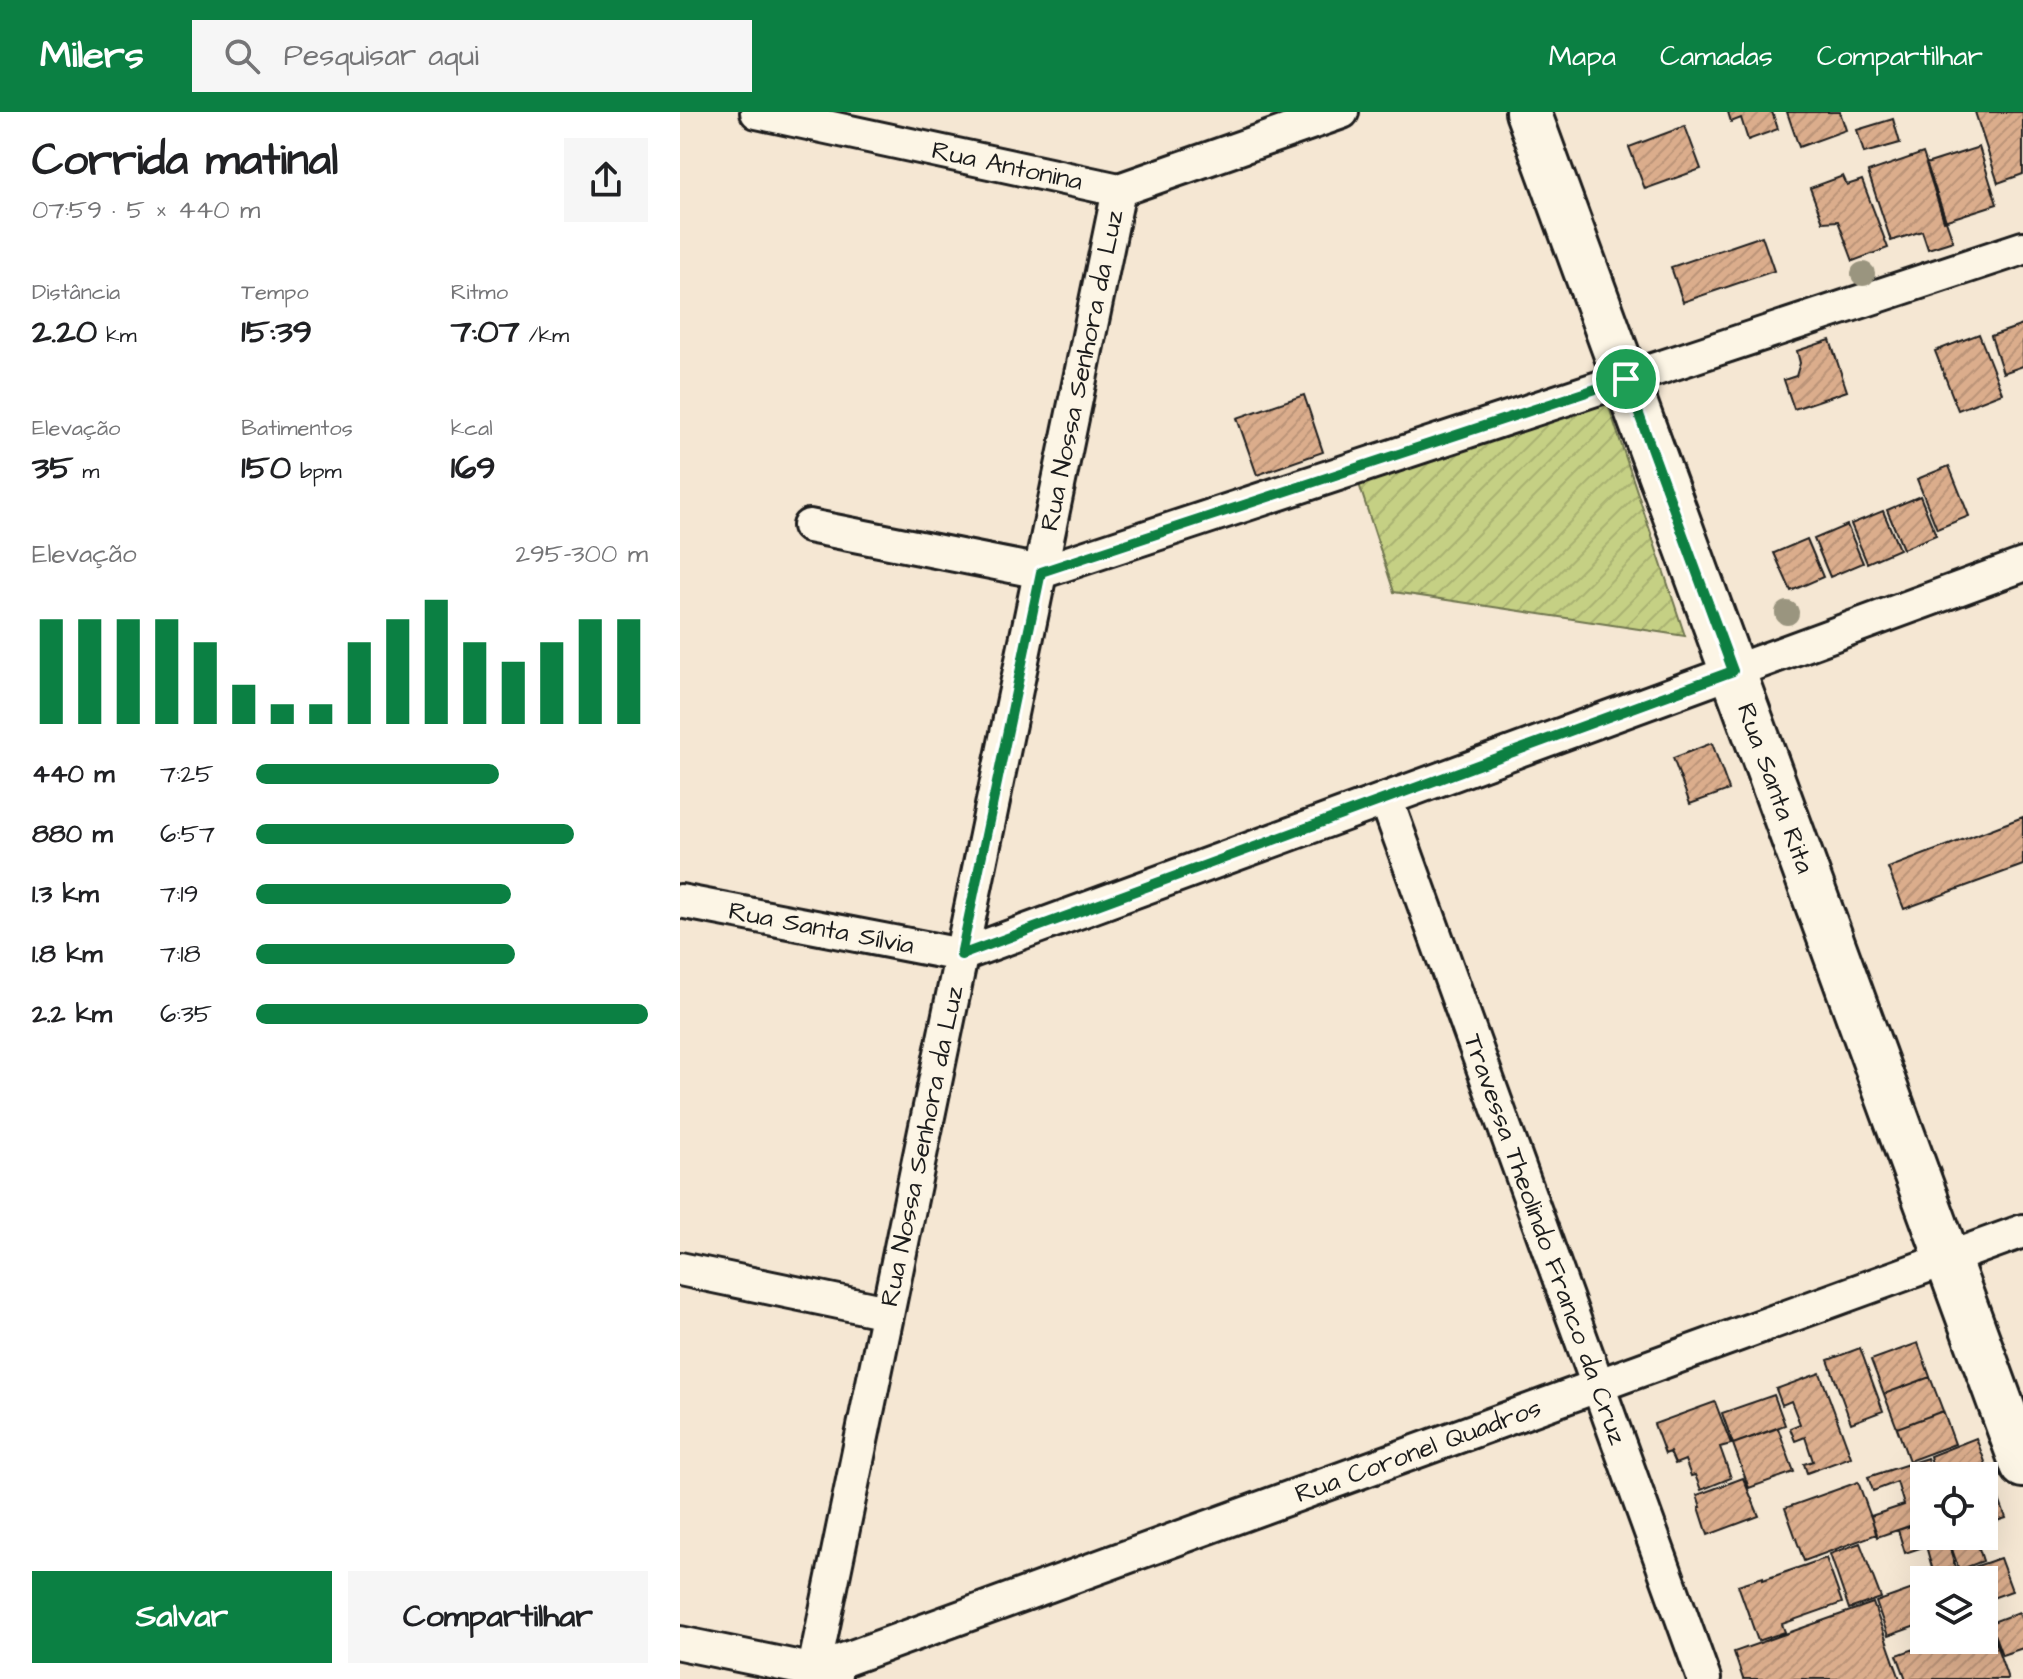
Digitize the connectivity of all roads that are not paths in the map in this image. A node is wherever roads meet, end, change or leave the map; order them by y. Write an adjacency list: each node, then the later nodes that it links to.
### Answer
1 (757, 112): 4 (street, Rua Antonina)
2 (1342, 112): 4 (street, Rua Antonina)
3 (1528, 112): 6 (street, Rua Santa Rita)
4 (1119, 190): 9 (street, Rua Nossa Senhora da Luz)
5 (2023, 248): 6 (street)
6 (1626, 379): 9 (street); 10 (street, Rua Santa Rita)
7 (809, 526): 9 (street)
8 (2023, 565): 10 (street)
9 (1041, 572): 13 (street, Rua Nossa Senhora da Luz)
10 (1733, 671): 11 (street); 15 (street, Rua Santa Rita)
11 (1386, 799): 13 (street); 18 (street, Travessa Theolindo Franco da Cruz)
12 (680, 901): 13 (street, Rua Santa Sílvia)
13 (961, 955): 17 (street, Rua Nossa Senhora da Luz)
14 (2023, 1231): 15 (street, Rua Coronel Quadros)
15 (1947, 1258): 18 (street, Rua Coronel Quadros); 19 (street, Rua Santa Rita)
16 (680, 1269): 17 (street)
17 (887, 1312): 21 (street, Rua Nossa Senhora da Luz)
18 (1598, 1386): 21 (street, Rua Coronel Quadros); 23 (street, Travessa Theolindo Franco da Cruz)
19 (2023, 1465)
20 (680, 1643): 21 (street)
21 (812, 1675): 22 (street)
22 (854, 1679)
23 (1704, 1679)

